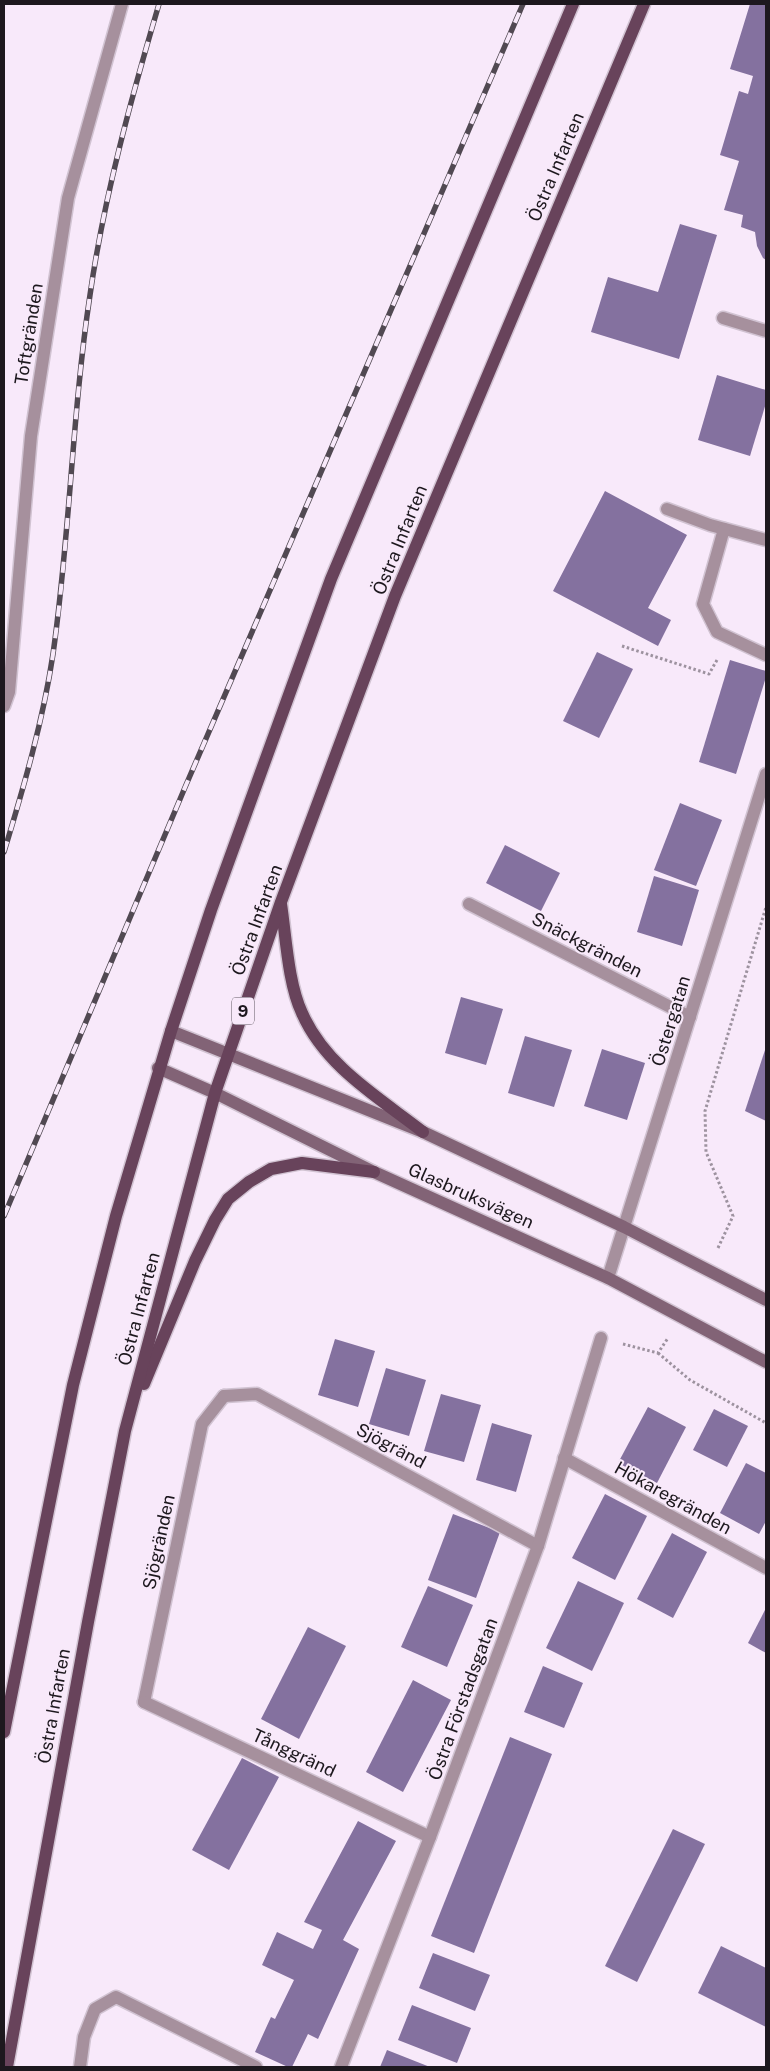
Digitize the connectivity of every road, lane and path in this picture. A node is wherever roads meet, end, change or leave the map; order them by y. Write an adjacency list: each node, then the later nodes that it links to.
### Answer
1 (122, 4): 12 (street, Toftgränden)
2 (573, 4): 18 (main road)
3 (644, 4): 14 (main road, Östra Infarten / 9)
4 (723, 318): 5 (street)
5 (766, 331)
6 (667, 509): 7 (street)
7 (724, 529): 8 (street); 9 (street)
8 (766, 540)
9 (729, 637): 10 (path); 11 (street)
10 (622, 646)
11 (766, 655)
12 (4, 706)
13 (766, 774): 17 (street, Östergatan)
14 (281, 902): 19 (main road, Östra Infarten / 9); 22 (main road)
15 (469, 904): 17 (street, Snäckgränden)
16 (766, 907): 25 (path)
17 (690, 1017): 24 (street, Östergatan)
18 (171, 1031): 19 (main road, Glasbruksvägen); 20 (main road)
19 (227, 1054): 21 (main road, Östra Infarten / 9); 22 (main road, Glasbruksvägen)
20 (158, 1068): 21 (main road, Glasbruksvägen); 39 (main road)
21 (215, 1092): 23 (main road, Glasbruksvägen); 34 (main road, Östra Infarten / 9)
22 (422, 1132): 24 (main road, Glasbruksvägen)
23 (374, 1172): 26 (main road, Glasbruksvägen); 34 (main road)
24 (624, 1227): 25 (main road, Glasbruksvägen); 26 (street, Östergatan)
25 (707, 1270): 27 (main road, Glasbruksvägen)
26 (608, 1278): 28 (main road, Glasbruksvägen)
27 (766, 1300)
28 (683, 1318): 30 (path); 31 (main road, Glasbruksvägen)
29 (601, 1338): 30 (path); 35 (street, Östra Förstadsgatan)
30 (658, 1353): 33 (path)
31 (766, 1362)
32 (224, 1396): 36 (street, Sjögränd); 38 (street, Sjögränden)
33 (766, 1423)
34 (125, 1431): 41 (main road, Östra Infarten / 9)
35 (564, 1458): 36 (street, Östra Förstadsgatan); 37 (street, Hökaregränden)
36 (538, 1546): 40 (street, Östra Förstadsgatan)
37 (766, 1568)
38 (144, 1702): 40 (street, Tånggränd)
39 (4, 1732)
40 (430, 1837): 44 (street, Östra Förstadsgatan)
41 (7, 2067)
42 (80, 2067): 43 (street)
43 (256, 2067)
44 (341, 2067)

